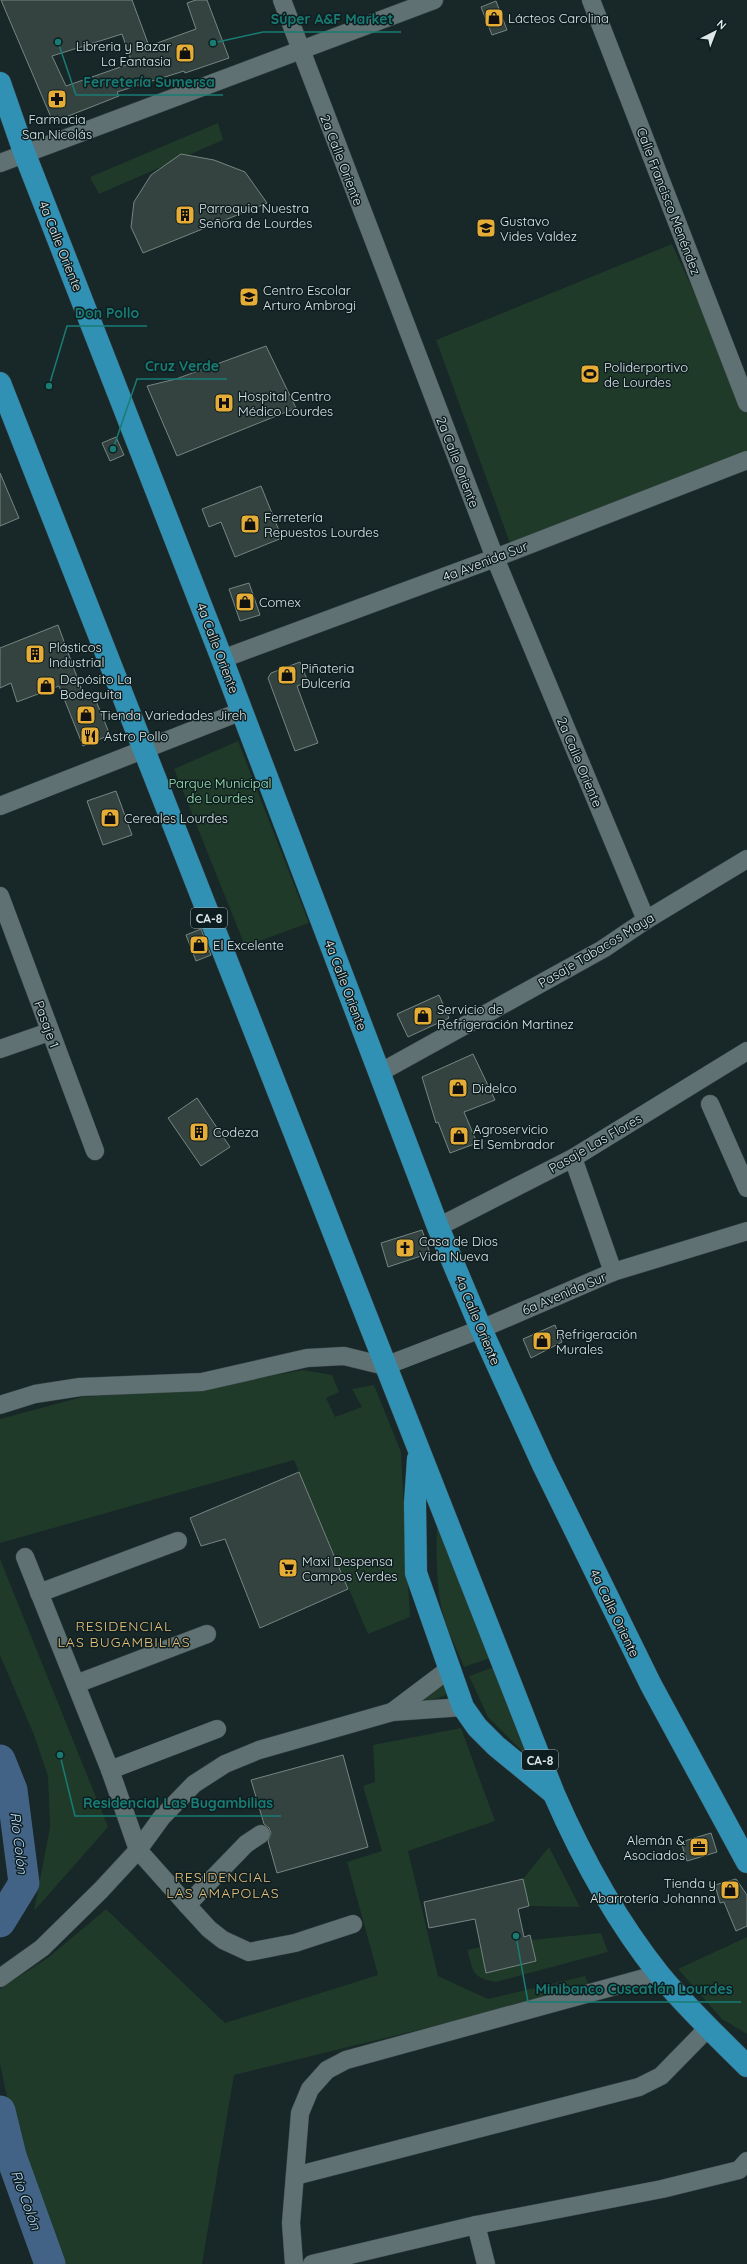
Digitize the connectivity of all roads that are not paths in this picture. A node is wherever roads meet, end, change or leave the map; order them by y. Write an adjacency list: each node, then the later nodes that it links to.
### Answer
1 (282, 0): 4 (street, 2a Calle Oriente)
2 (434, 0): 4 (street)
3 (591, 0): 9 (street, Calle Francisco Menéndez)
4 (301, 51): 6 (street); 11 (street, 2a Calle Oriente)
5 (0, 83): 6 (highway, 4a Calle Oriente)
6 (24, 152): 7 (street); 12 (highway, 4a Calle Oriente)
7 (0, 163)
8 (0, 383): 14 (highway, CA-8)
9 (747, 403)
10 (747, 460): 11 (street, 4a Avenida Sur)
11 (495, 558): 12 (street, 4a Avenida Sur); 18 (street, 2a Calle Oriente)
12 (222, 659): 13 (highway, 4a Calle Oriente)
13 (242, 711): 14 (street); 22 (highway, 4a Calle Oriente)
14 (143, 748): 15 (street); 31 (highway, CA-8)
15 (0, 806)
16 (747, 859): 18 (street, Pasaje Tabacos Maya)
17 (0, 896): 19 (street, Pasaje 1)
18 (646, 920): 22 (street, Pasaje Tabacos Maya)
19 (49, 1032): 20 (street); 24 (street, Pasaje 1)
20 (0, 1049)
21 (747, 1051): 25 (street, Pasaje Las Flores)
22 (379, 1073): 27 (highway, 4a Calle Oriente)
23 (710, 1104): 26 (street)
24 (95, 1151)
25 (573, 1158): 27 (street, Pasaje Las Flores); 29 (street)
26 (747, 1188)
27 (438, 1227): 30 (highway, 4a Calle Oriente)
28 (747, 1231): 29 (street, 6a Avenida Sur)
29 (613, 1272): 30 (street, 6a Avenida Sur)
30 (481, 1329): 31 (street, 6a Avenida Sur); 47 (highway, 4a Calle Oriente)
31 (385, 1366): 32 (street); 33 (highway, CA-8)
32 (0, 1405)
33 (418, 1452): 38 (highway); 44 (highway, CA-8)
34 (178, 1541): 36 (street)
35 (25, 1557): 36 (street)
36 (38, 1593): 39 (street)
37 (207, 1634): 39 (street)
38 (449, 1669): 40 (highway); 41 (street)
39 (76, 1684): 43 (street)
40 (463, 1707): 41 (street); 44 (highway)
41 (392, 1712): 46 (street)
42 (217, 1729): 43 (street)
43 (110, 1770): 46 (street)
44 (554, 1794): 50 (highway, CA-8)
45 (261, 1834): 48 (street)
46 (138, 1850): 48 (street); 51 (street)
47 (747, 1862)
48 (187, 1905): 49 (street)
49 (353, 1924)
50 (659, 1974): 52 (highway, CA-8); 56 (street)
51 (6, 1975)
52 (712, 2032): 53 (highway); 54 (highway, CA-8); 56 (street)
53 (747, 2048)
54 (747, 2066)
55 (747, 2161): 57 (street)
56 (295, 2176): 59 (street)
57 (476, 2225): 58 (street); 61 (street)
58 (365, 2258): 60 (street)
59 (294, 2264)
60 (312, 2264)
61 (486, 2264)

